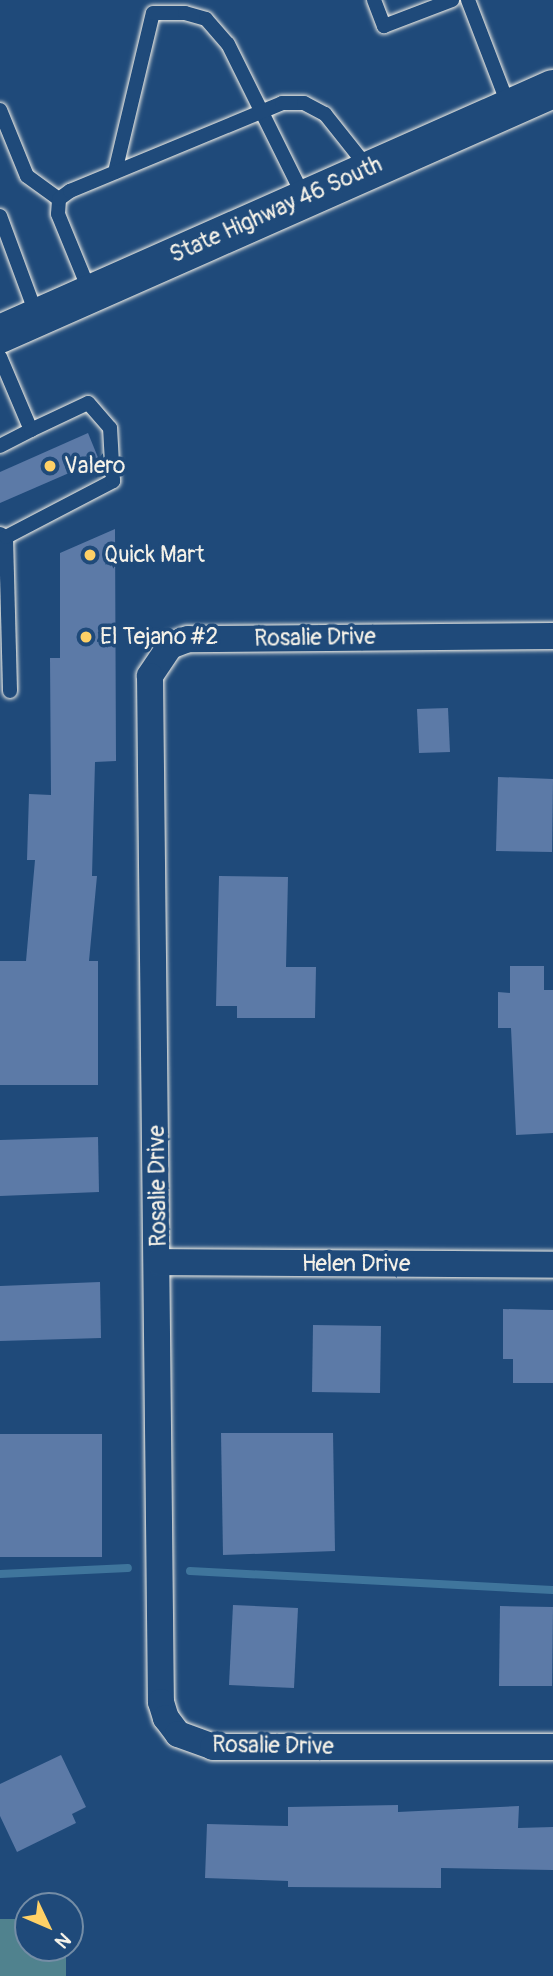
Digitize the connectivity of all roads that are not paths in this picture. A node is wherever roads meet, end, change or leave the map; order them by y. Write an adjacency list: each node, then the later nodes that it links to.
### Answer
1 (374, 0): 2 (lane)
2 (452, 0)
3 (468, 0): 5 (lane)
4 (553, 89): 5 (main road, State Highway 46 South)
5 (509, 109): 8 (main road, State Highway 46 South)
6 (0, 110): 11 (lane)
7 (259, 112): 8 (lane); 9 (lane); 9 (lane); 10 (lane)
8 (368, 168): 10 (main road, State Highway 46 South)
9 (115, 172): 11 (lane)
10 (304, 198): 13 (main road, State Highway 46 South)
11 (59, 199): 13 (lane)
12 (0, 216): 14 (lane)
13 (90, 293): 14 (main road, State Highway 46 South)
14 (37, 317): 15 (main road, State Highway 46 South)
15 (0, 334)
16 (0, 358): 17 (lane)
17 (31, 430): 18 (lane); 19 (lane)
18 (0, 446)
19 (3, 536): 21 (lane)
20 (553, 636): 22 (street, Rosalie Drive)
21 (10, 691)
22 (159, 1262): 23 (street, Helen Drive); 24 (street, Rosalie Drive)
23 (553, 1265)
24 (553, 1747)

